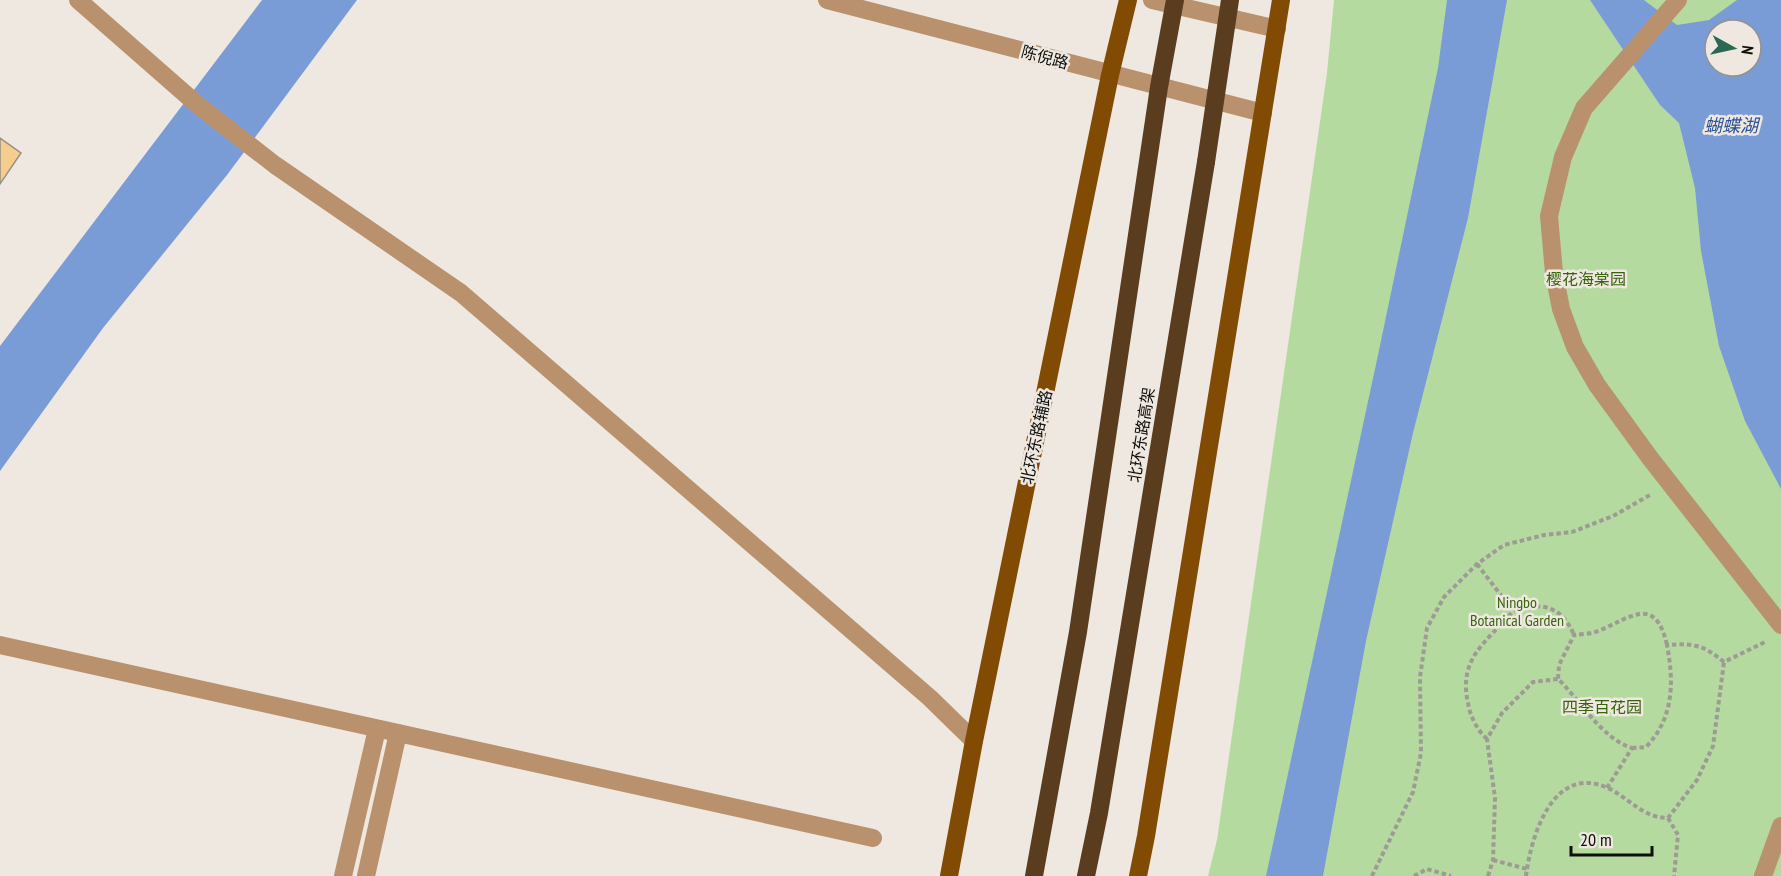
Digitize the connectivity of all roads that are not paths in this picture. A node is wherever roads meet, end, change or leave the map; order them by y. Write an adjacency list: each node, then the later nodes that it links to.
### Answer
1 (78, 0): 16 (street)
2 (827, 0): 10 (street, 陈倪路)
3 (1128, 0): 10 (main road, 北环东路辅路)
4 (1152, 0): 9 (street)
5 (1175, 0): 22 (highway, 北环东路高架, bridge)
6 (1230, 0): 23 (highway, 北环东路高架, bridge)
7 (1281, 0): 9 (main road)
8 (1675, 4): 12 (street)
9 (1276, 29): 11 (main road)
10 (1110, 75): 11 (street, 陈倪路); 16 (main road, 北环东路辅路)
11 (1263, 113): 24 (main road)
12 (1776, 632)
13 (0, 645): 14 (street)
14 (377, 729): 15 (street); 19 (street)
15 (398, 733): 18 (street); 20 (street)
16 (974, 741): 21 (main road, 北环东路辅路)
17 (1781, 826): 25 (street)
18 (873, 838)
19 (344, 876)
20 (366, 876)
21 (950, 876)
22 (1034, 876)
23 (1086, 876)
24 (1138, 876)
25 (1763, 876)

